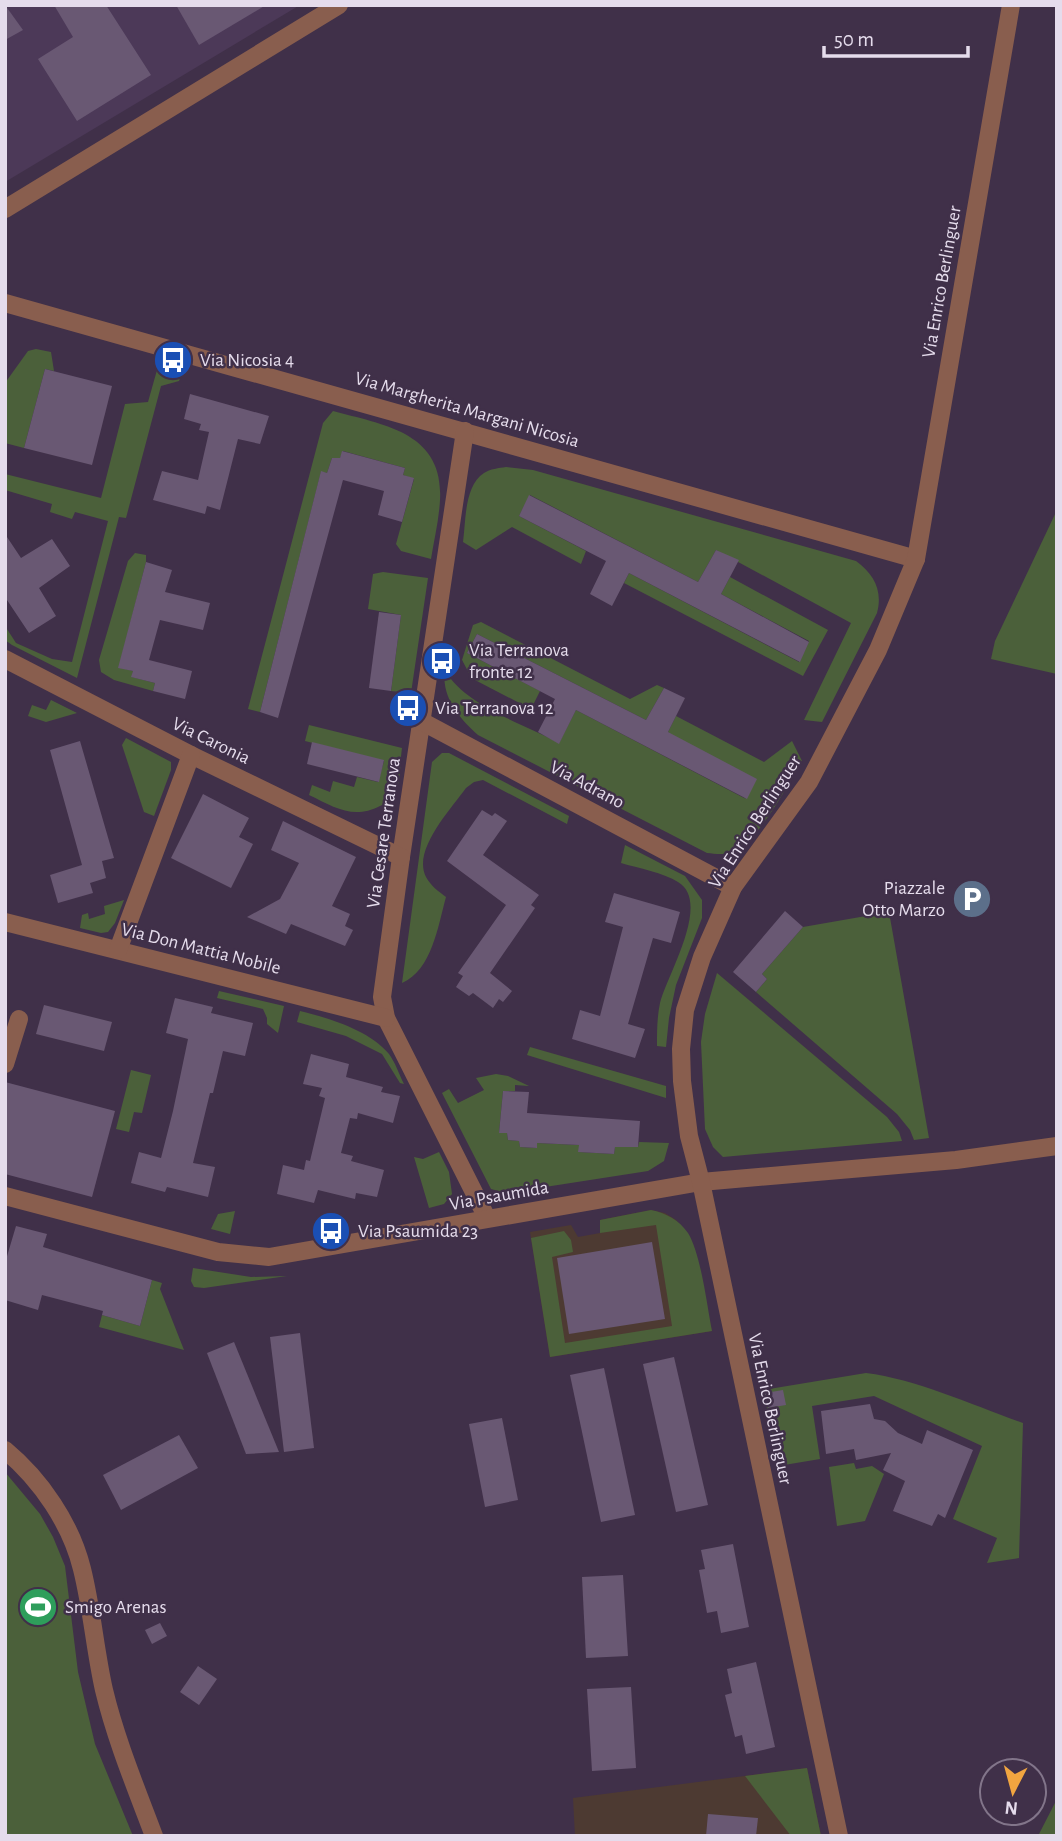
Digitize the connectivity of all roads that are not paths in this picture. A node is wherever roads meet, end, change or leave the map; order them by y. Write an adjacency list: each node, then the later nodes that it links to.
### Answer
1 (339, 5): 3 (street)
2 (1011, 5): 8 (street, Via Enrico Berlinguer)
3 (5, 209)
4 (5, 297): 6 (street)
5 (5, 303): 6 (street, Via Margherita Margani Nicosia)
6 (26, 309): 7 (street, Via Margherita Margani Nicosia)
7 (465, 431): 8 (street, Via Margherita Margani Nicosia); 10 (street, Via Cesare Terranova)
8 (916, 559): 13 (street, Via Enrico Berlinguer)
9 (5, 659): 11 (street, Via Caronia)
10 (421, 721): 12 (street, Via Cesare Terranova); 13 (street, Via Adrano)
11 (191, 755): 12 (street, Via Caronia); 15 (street)
12 (401, 857): 16 (street, Via Cesare Terranova)
13 (733, 887): 22 (street, Via Enrico Berlinguer)
14 (5, 922): 15 (street, Via Don Mattia Nobile)
15 (118, 950): 16 (street, Via Don Mattia Nobile)
16 (386, 1017): 24 (street, Via Cesare Terranova)
17 (19, 1019): 18 (street)
18 (5, 1064)
19 (1057, 1146): 20 (street)
20 (1006, 1154): 21 (street); 22 (street, Via Psaumida)
21 (1057, 1154)
22 (701, 1182): 24 (street, Via Psaumida); 27 (street, Via Enrico Berlinguer)
23 (5, 1196): 24 (street, Via Psaumida)
24 (487, 1219)
25 (5, 1450): 26 (street)
26 (154, 1836)
27 (839, 1836)

